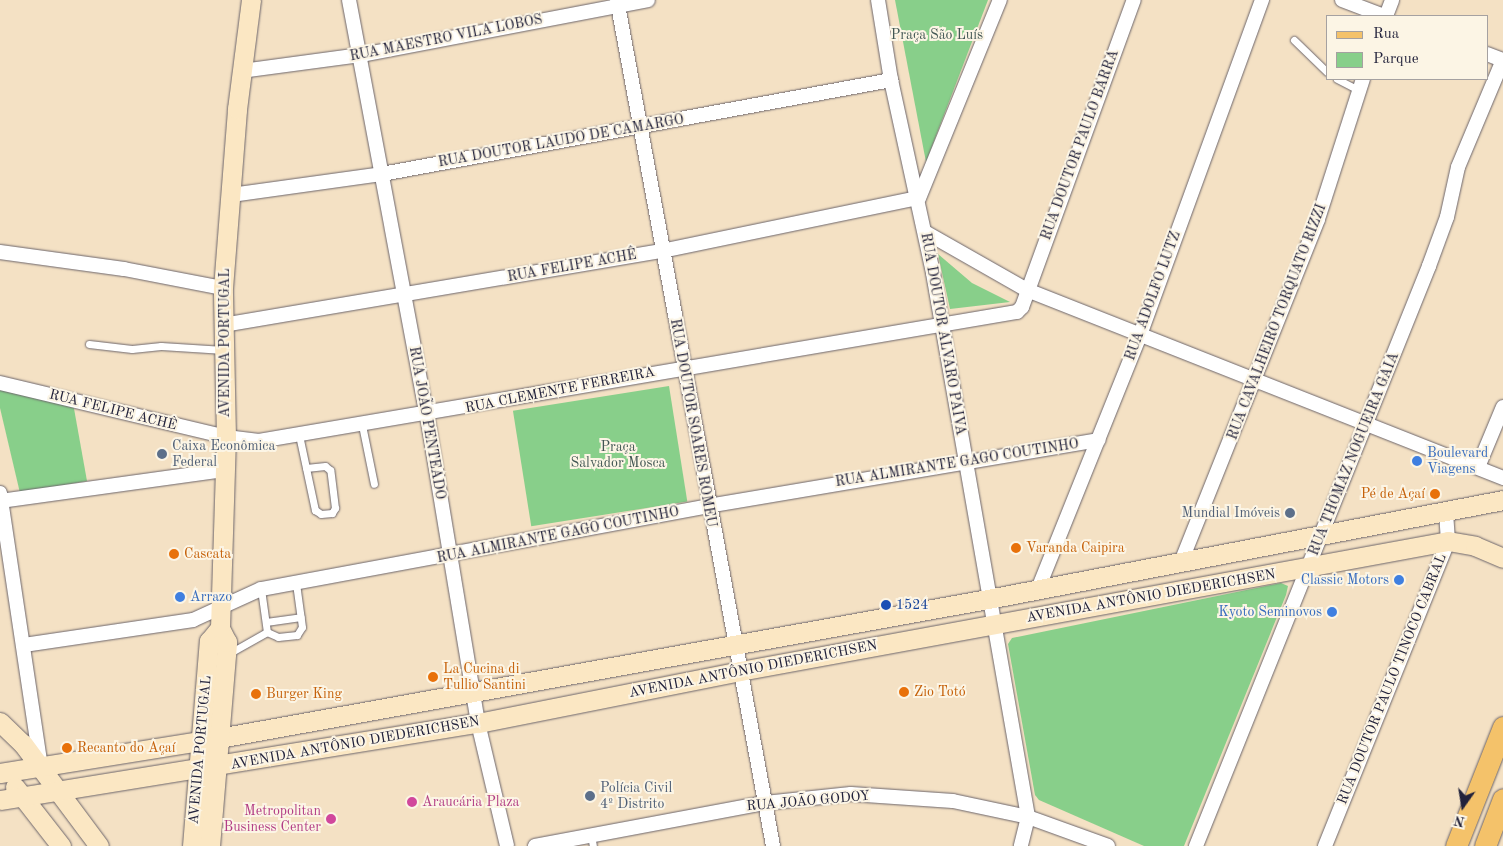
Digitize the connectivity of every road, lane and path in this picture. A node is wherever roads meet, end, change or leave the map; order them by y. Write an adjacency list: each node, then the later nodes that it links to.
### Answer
1 (251, 0): 17 (main road, AVENIDA PORTUGAL)
2 (349, 0): 15 (street, RUA JOÃO PENTEADO)
3 (648, 0): 10 (street, RUA MAESTRO VILA LOBOS)
4 (878, 0): 19 (street, RUA DOUTOR ALVARO PAIVA)
5 (1000, 0): 25 (street)
6 (1134, 0): 30 (street, RUA DOUTOR PAULO BARRA)
7 (1262, 0): 34 (street, RUA ADOLFO LUTZ)
8 (1342, 0): 11 (street)
9 (1392, 0): 12 (street)
10 (618, 3): 15 (street, RUA MAESTRO VILA LOBOS); 22 (street, RUA DOUTOR SOARES ROMEU)
11 (1382, 15)
12 (1385, 15)
13 (1294, 40): 18 (lane)
14 (1488, 54): 16 (street)
15 (360, 55): 17 (street, RUA MAESTRO VILA LOBOS); 23 (street, RUA JOÃO PENTEADO)
16 (1503, 60): 43 (street, RUA THOMAZ NOGUEIRA GAIA)
17 (242, 71): 24 (main road, AVENIDA PORTUGAL)
18 (1326, 71)
19 (891, 80): 22 (street, RUA DOUTOR LAUDO DE CAMARGO); 25 (street, RUA DOUTOR ALVARO PAIVA)
20 (1342, 80): 21 (lane)
21 (1361, 84): 38 (street, RUA CAVALHEIRO TORQUATO RIZZI)
22 (640, 127): 23 (street, RUA DOUTOR LAUDO DE CAMARGO); 27 (street, RUA DOUTOR SOARES ROMEU)
23 (382, 174): 24 (street, RUA DOUTOR LAUDO DE CAMARGO); 31 (street, RUA JOÃO PENTEADO)
24 (230, 195): 29 (main road, AVENIDA PORTUGAL)
25 (919, 198): 26 (street, RUA DOUTOR ALVARO PAIVA); 27 (street, RUA FELIPE ACHÊ)
26 (925, 232): 30 (street); 32 (street, RUA DOUTOR ALVARO PAIVA)
27 (662, 251): 31 (street, RUA FELIPE ACHÊ); 37 (street, RUA DOUTOR SOARES ROMEU)
28 (0, 252): 29 (street)
29 (223, 288): 33 (main road, AVENIDA PORTUGAL)
30 (1027, 290): 32 (street, RUA CLEMENTE FERREIRA); 34 (street)
31 (402, 295): 33 (street, RUA FELIPE ACHÊ); 41 (street, RUA JOÃO PENTEADO)
32 (941, 322): 37 (street, RUA CLEMENTE FERREIRA); 47 (street, RUA DOUTOR ALVARO PAIVA)
33 (223, 325): 36 (main road, AVENIDA PORTUGAL)
34 (1140, 335): 38 (street); 46 (street, RUA ADOLFO LUTZ)
35 (89, 344): 36 (lane)
36 (224, 350): 45 (main road, AVENIDA PORTUGAL)
37 (683, 367): 41 (street, RUA CLEMENTE FERREIRA); 55 (street, RUA DOUTOR SOARES ROMEU)
38 (1255, 382): 43 (street); 61 (street, RUA CAVALHEIRO TORQUATO RIZZI)
39 (0, 383): 45 (street, RUA FELIPE ACHÊ)
40 (1503, 407): 48 (street)
41 (427, 415): 42 (street, RUA CLEMENTE FERREIRA); 59 (street, RUA JOÃO PENTEADO)
42 (362, 425): 44 (street, RUA CLEMENTE FERREIRA); 52 (lane)
43 (1365, 426): 48 (street); 57 (street, RUA THOMAZ NOGUEIRA GAIA)
44 (299, 435): 45 (street, RUA CLEMENTE FERREIRA); 49 (lane)
45 (226, 437): 50 (main road, AVENIDA PORTUGAL)
46 (1098, 440): 47 (street, RUA ALMIRANTE GAGO COUTINHO); 65 (street, RUA ADOLFO LUTZ)
47 (966, 461): 55 (street, RUA ALMIRANTE GAGO COUTINHO); 66 (street, RUA DOUTOR ALVARO PAIVA)
48 (1478, 467): 51 (street)
49 (306, 468): 49 (lane)
50 (224, 470): 53 (street); 67 (main road, AVENIDA PORTUGAL)
51 (1503, 478)
52 (374, 484)
53 (1, 498): 74 (street)
54 (1503, 500): 56 (main road, AVENIDA ANTÔNIO DIEDERICHSEN)
55 (708, 506): 59 (street, RUA ALMIRANTE GAGO COUTINHO); 73 (street, RUA DOUTOR SOARES ROMEU)
56 (1446, 510): 57 (main road, AVENIDA ANTÔNIO DIEDERICHSEN); 58 (street, RUA DOUTOR PAULO TINOCO CABRAL)
57 (1320, 533): 61 (main road, AVENIDA ANTÔNIO DIEDERICHSEN); 62 (street, RUA THOMAZ NOGUEIRA GAIA)
58 (1448, 541): 60 (main road, AVENIDA ANTÔNIO DIEDERICHSEN); 62 (main road, AVENIDA ANTÔNIO DIEDERICHSEN); 104 (street, RUA DOUTOR PAULO TINOCO CABRAL)
59 (450, 556): 63 (street, RUA ALMIRANTE GAGO COUTINHO); 77 (street, RUA JOÃO PENTEADO)
60 (1503, 558)
61 (1180, 562): 65 (main road, AVENIDA ANTÔNIO DIEDERICHSEN)
62 (1308, 567): 70 (main road, AVENIDA ANTÔNIO DIEDERICHSEN); 103 (street, RUA THOMAZ NOGUEIRA GAIA)
63 (296, 583): 64 (street, RUA ALMIRANTE GAGO COUTINHO); 68 (lane)
64 (261, 589): 67 (street, RUA ALMIRANTE GAGO COUTINHO); 69 (lane)
65 (1038, 589): 66 (main road, AVENIDA ANTÔNIO DIEDERICHSEN)
66 (988, 599): 70 (street, RUA DOUTOR ALVARO PAIVA); 73 (main road, AVENIDA ANTÔNIO DIEDERICHSEN)
67 (221, 606): 71 (main road, AVENIDA PORTUGAL); 74 (street, RUA ALMIRANTE GAGO COUTINHO)
68 (301, 618): 69 (lane); 72 (lane)
69 (266, 622): 72 (lane)
70 (992, 625): 76 (main road, AVENIDA ANTÔNIO DIEDERICHSEN); 92 (street, RUA DOUTOR ALVARO PAIVA)
71 (220, 628): 75 (main road, AVENIDA PORTUGAL); 82 (main road, AVENIDA PORTUGAL)
72 (267, 632): 75 (lane)
73 (735, 644): 76 (street, RUA DOUTOR SOARES ROMEU); 77 (main road, AVENIDA ANTÔNIO DIEDERICHSEN)
74 (24, 645): 84 (street)
75 (226, 656): 82 (main road, AVENIDA PORTUGAL)
76 (740, 671): 80 (main road, AVENIDA ANTÔNIO DIEDERICHSEN); 91 (street, RUA DOUTOR SOARES ROMEU)
77 (472, 692): 80 (street, RUA JOÃO PENTEADO); 82 (main road, AVENIDA ANTÔNIO DIEDERICHSEN)
78 (0, 716): 83 (main road)
79 (0, 722): 83 (main road)
80 (478, 723): 85 (main road, AVENIDA ANTÔNIO DIEDERICHSEN); 98 (street, RUA JOÃO PENTEADO)
81 (1503, 727): 105 (main road)
82 (211, 740): 84 (main road, AVENIDA ANTÔNIO DIEDERICHSEN); 85 (main road, AVENIDA PORTUGAL)
83 (23, 744): 84 (main road)
84 (41, 768): 86 (main road, AVENIDA ANTÔNIO DIEDERICHSEN); 87 (main road)
85 (208, 768): 87 (main road, AVENIDA ANTÔNIO DIEDERICHSEN); 96 (main road, AVENIDA PORTUGAL); 97 (main road, AVENIDA PORTUGAL)
86 (1, 772): 88 (main road)
87 (56, 789): 88 (main road, AVENIDA ANTÔNIO DIEDERICHSEN); 95 (main road)
88 (22, 795): 90 (main road, AVENIDA ANTÔNIO DIEDERICHSEN); 94 (main road)
89 (1503, 799): 106 (main road)
90 (0, 800)
91 (765, 803): 92 (street, RUA JOÃO GODOY); 93 (street, RUA JOÃO GODOY); 100 (street, RUA DOUTOR SOARES ROMEU)
92 (1028, 817): 101 (street, RUA DOUTOR ALVARO PAIVA); 102 (street, RUA JOÃO GODOY)
93 (592, 841): 99 (street, RUA JOÃO GODOY)
94 (61, 846)
95 (99, 846)
96 (192, 846)
97 (210, 846)
98 (506, 846)
99 (535, 846)
100 (772, 846)
101 (1021, 846)
102 (1108, 846)
103 (1196, 846)
104 (1325, 846)
105 (1456, 846)
106 (1485, 846)

